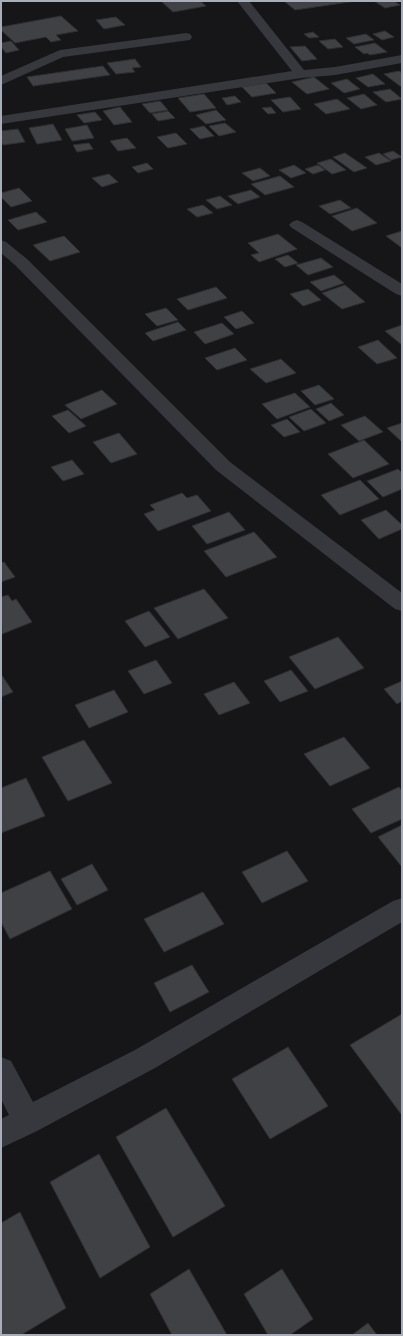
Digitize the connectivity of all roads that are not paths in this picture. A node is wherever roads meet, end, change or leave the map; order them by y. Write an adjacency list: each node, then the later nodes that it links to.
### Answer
1 (242, 1): 4 (street)
2 (186, 36): 5 (street)
3 (402, 59): 4 (street)
4 (302, 74): 6 (street)
5 (1, 81)
6 (1, 120)
7 (297, 225): 9 (street)
8 (1, 245): 10 (street)
9 (402, 291)
10 (402, 604)
11 (402, 909): 13 (street)
12 (1, 1070): 13 (street)
13 (27, 1121): 14 (street)
14 (1, 1134)

